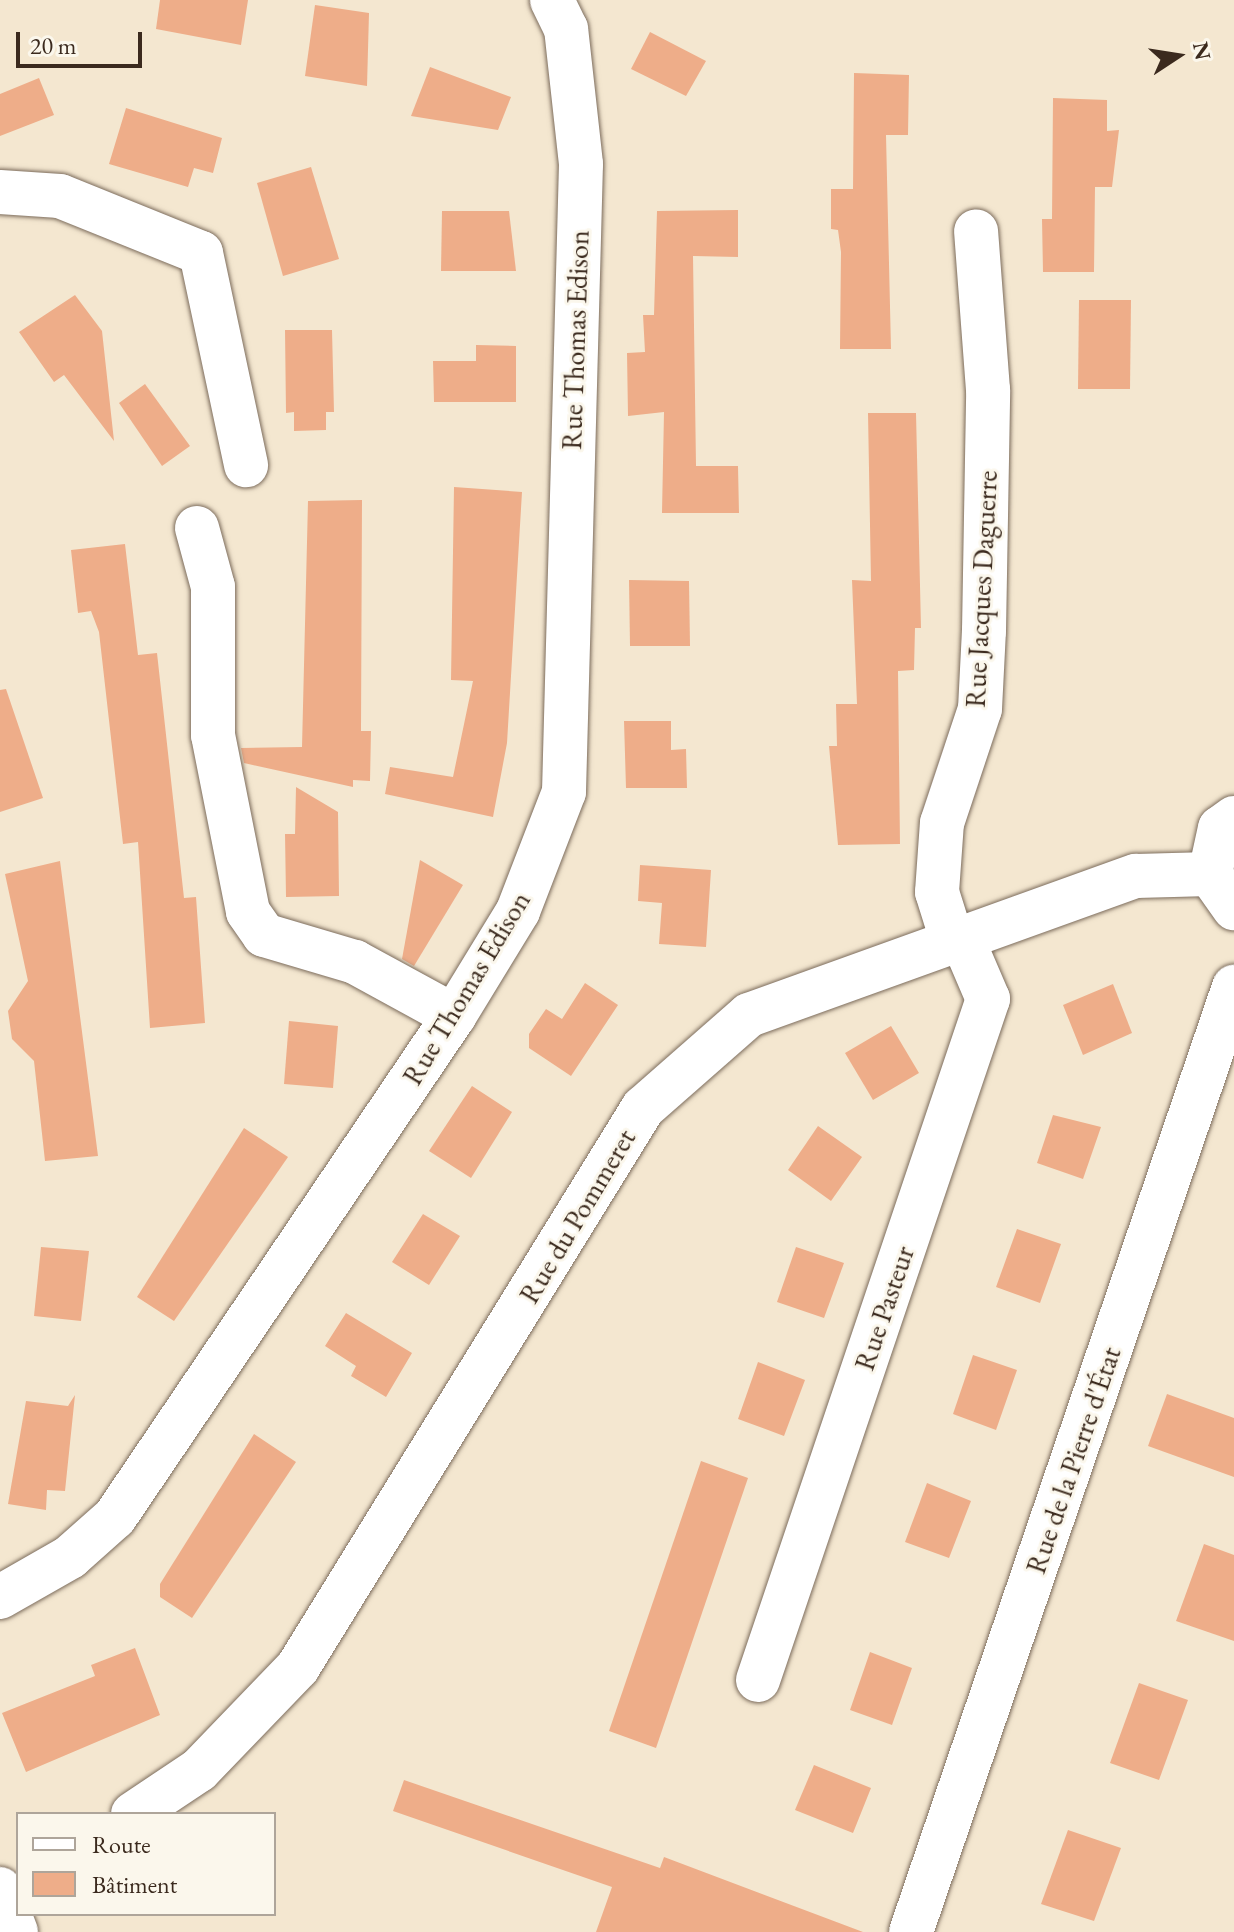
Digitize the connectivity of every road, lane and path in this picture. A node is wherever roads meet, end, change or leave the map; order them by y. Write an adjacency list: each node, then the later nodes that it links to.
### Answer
1 (552, 0): 10 (street, Rue Thomas Edison)
2 (0, 192): 4 (street)
3 (976, 231): 8 (street, Rue Jacques Daguerre)
4 (246, 465)
5 (197, 528): 10 (street)
6 (1234, 818): 7 (street)
7 (1222, 891): 8 (street, Rue du Pommeret)
8 (956, 938): 12 (street, Rue Pasteur); 13 (street, Rue du Pommeret)
9 (1234, 987): 16 (street, Rue de la Pierre d'État)
10 (454, 1016): 11 (street, Rue Thomas Edison)
11 (0, 1597)
12 (758, 1680)
13 (136, 1812)
14 (0, 1888): 15 (street)
15 (16, 1932)
16 (911, 1932)

